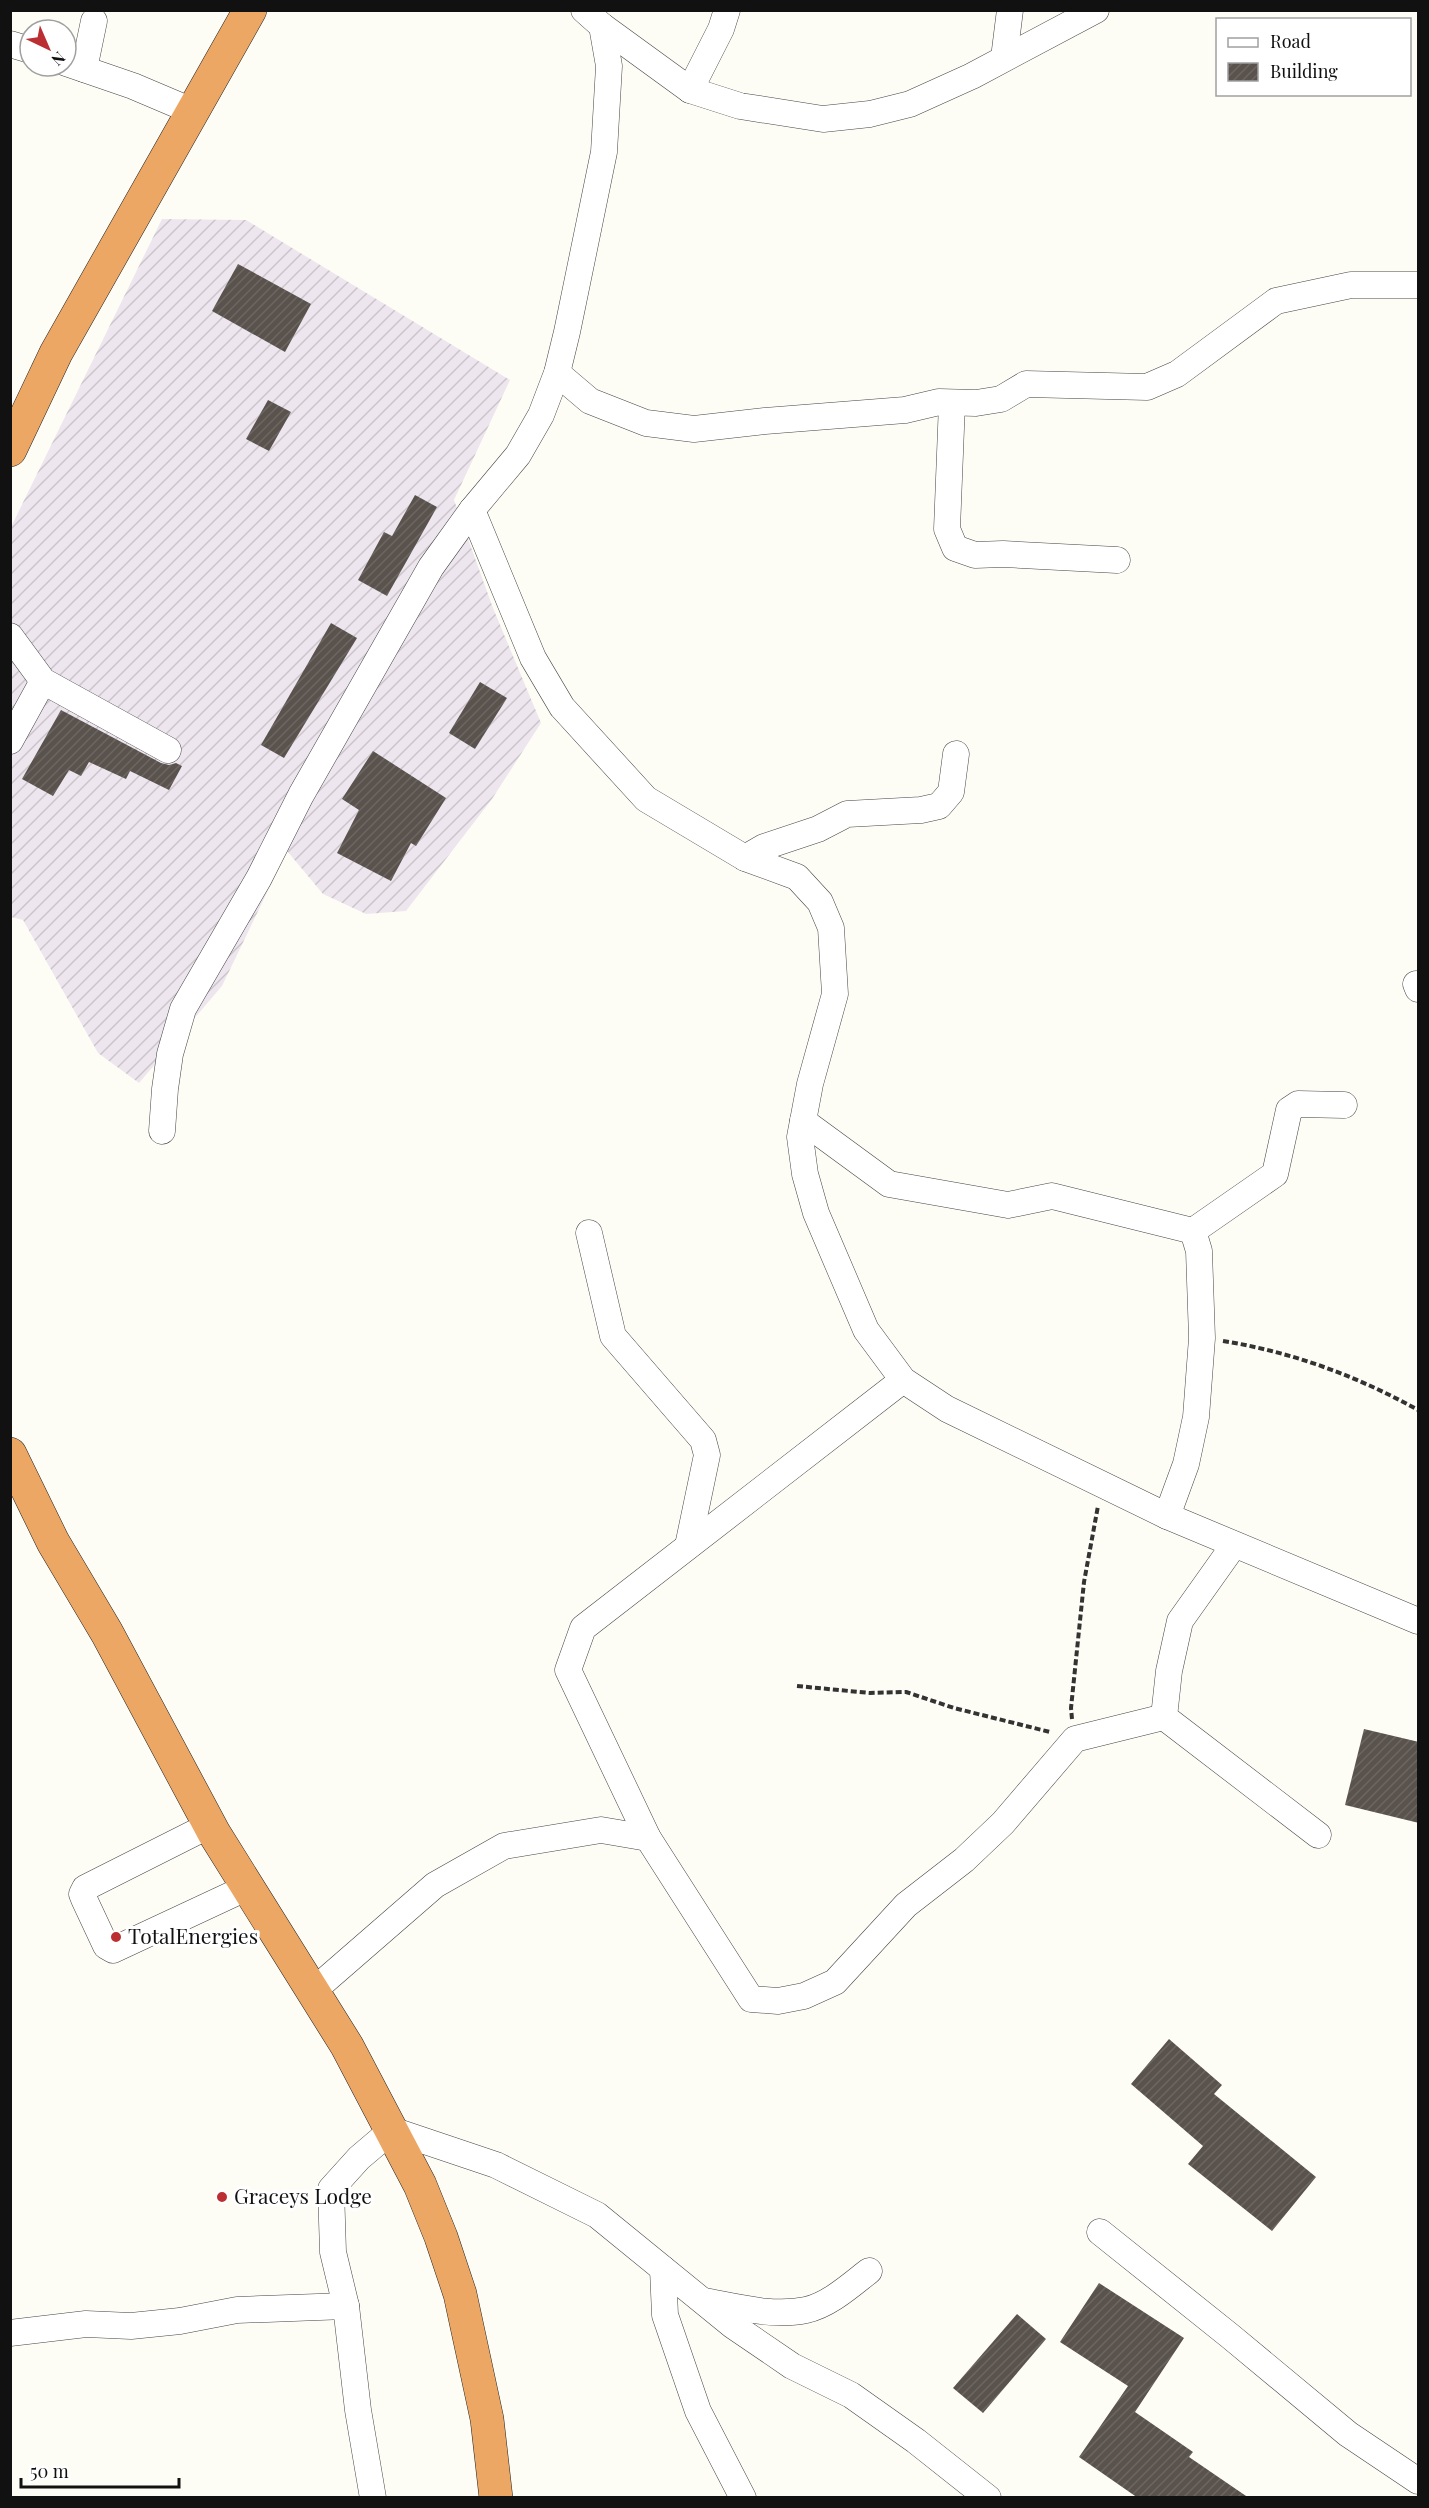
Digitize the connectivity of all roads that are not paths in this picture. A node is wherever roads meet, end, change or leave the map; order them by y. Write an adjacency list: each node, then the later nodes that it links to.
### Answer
1 (250, 10): 11 (highway)
2 (727, 10): 10 (street)
3 (1010, 10): 7 (street)
4 (1096, 10): 7 (street)
5 (593, 18): 10 (street); 13 (street)
6 (94, 21): 8 (street)
7 (1004, 58): 10 (street)
8 (78, 59)
9 (78, 67): 11 (street)
10 (690, 90)
11 (192, 111): 15 (highway)
12 (1419, 285): 14 (street)
13 (557, 373): 14 (street); 16 (street)
14 (952, 403): 17 (street)
15 (10, 450)
16 (472, 510): 23 (street); 26 (street)
17 (1117, 560)
18 (10, 636): 19 (street)
19 (43, 681): 20 (street); 21 (street)
20 (10, 741)
21 (168, 750)
22 (956, 754): 23 (street)
23 (745, 858): 25 (street)
24 (1344, 1105): 27 (street)
25 (803, 1121): 27 (street); 29 (street)
26 (162, 1131)
27 (1193, 1231): 31 (street)
28 (589, 1233): 33 (street)
29 (903, 1380): 31 (street); 33 (street)
30 (10, 1454): 36 (highway)
31 (1167, 1516): 32 (street)
32 (1234, 1545): 34 (street); 35 (street)
33 (688, 1546): 38 (street)
34 (1419, 1621)
35 (1164, 1717): 37 (street); 38 (street)
36 (210, 1825): 39 (highway); 39 (street)
37 (1318, 1835)
38 (648, 1838): 40 (street)
39 (248, 1887): 40 (highway)
40 (313, 1991): 41 (highway)
41 (392, 2130): 43 (street); 46 (street); 52 (highway)
42 (1100, 2232): 49 (street)
43 (663, 2269): 45 (street); 53 (street)
44 (869, 2271): 45 (street)
45 (704, 2301): 54 (street)
46 (346, 2306): 47 (street); 48 (street)
47 (10, 2333)
48 (367, 2472): 50 (street); 51 (street)
49 (1419, 2481)
50 (353, 2498)
51 (373, 2498)
52 (496, 2498)
53 (743, 2498)
54 (988, 2498)

